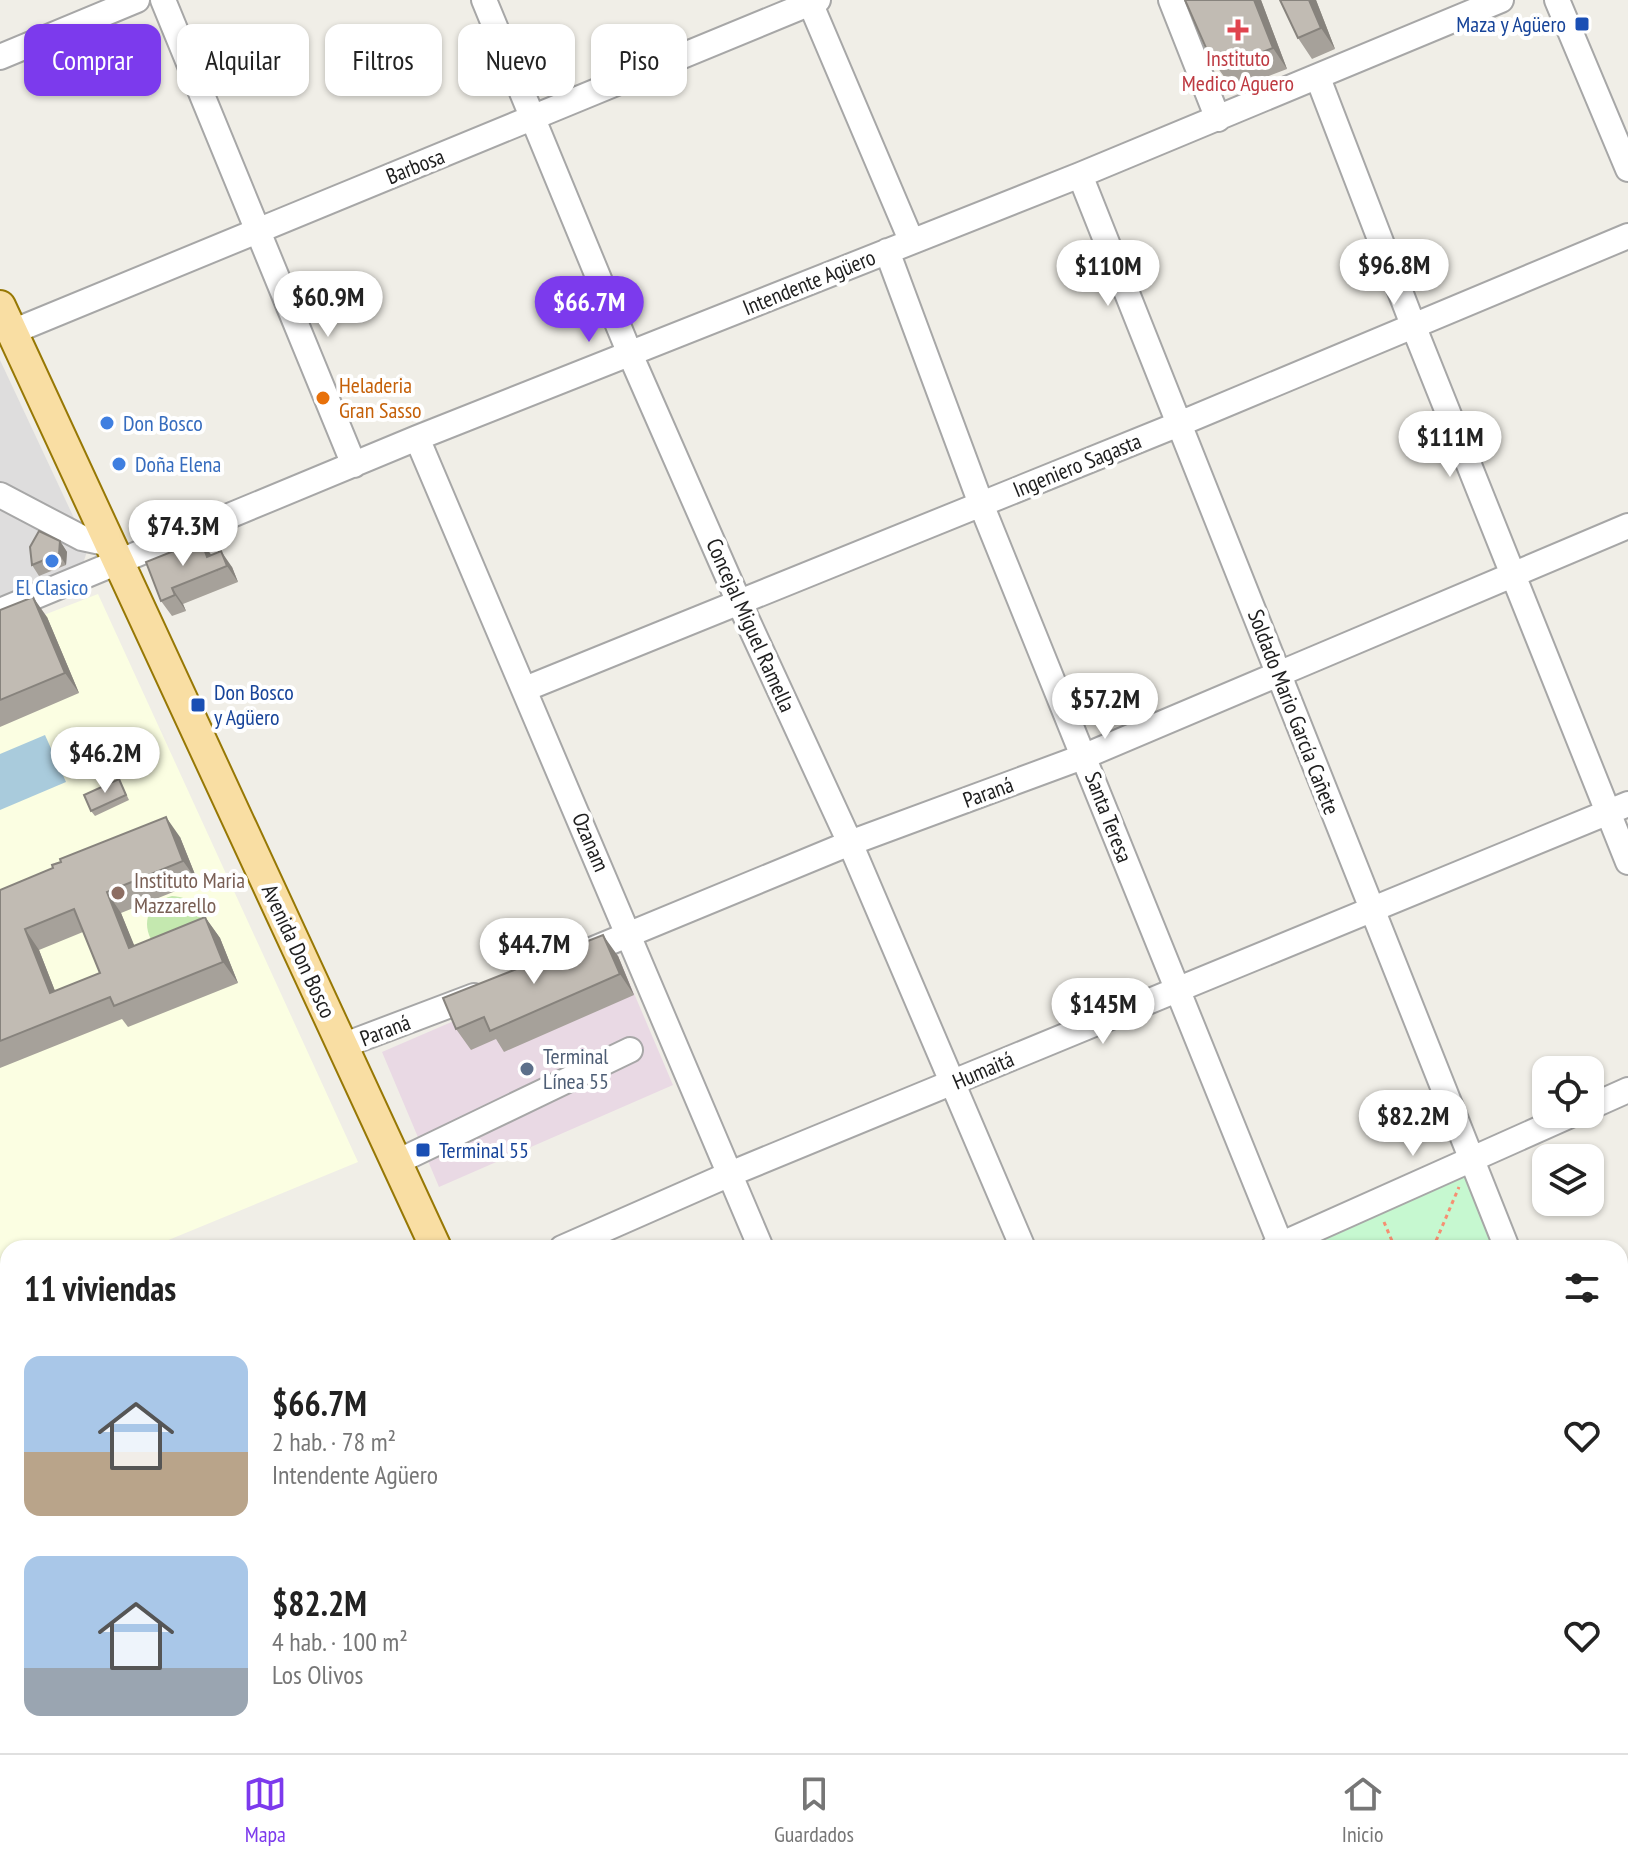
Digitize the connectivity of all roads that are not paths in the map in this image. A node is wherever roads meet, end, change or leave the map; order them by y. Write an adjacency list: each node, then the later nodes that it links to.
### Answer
1 (137, 0): 8 (street)
2 (163, 0): 14 (street)
3 (484, 0): 10 (street, Concejal Miguel Ramella)
4 (1171, 0): 11 (street)
5 (1501, 0): 9 (street, Intendente Agüero)
6 (1557, 0): 12 (street)
7 (812, 1): 10 (street, Barbosa); 16 (street)
8 (0, 57)
9 (1318, 78): 11 (street, Intendente Agüero); 19 (street)
10 (534, 117): 14 (street, Barbosa); 20 (street, Concejal Miguel Ramella)
11 (1218, 119): 13 (street, Intendente Agüero)
12 (1628, 169)
13 (1080, 175): 16 (street, Intendente Agüero); 21 (street, Soldado Mario García Cañete)
14 (258, 231): 18 (street, Barbosa); 23 (street)
15 (1628, 236): 19 (street, Ingeniero Sagasta)
16 (911, 240): 17 (street, Intendente Agüero)
17 (887, 251): 20 (street, Intendente Agüero); 25 (street, Santa Teresa)
18 (6, 319): 27 (main road, Avenida Don Bosco)
19 (1413, 325): 21 (street, Ingeniero Sagasta); 28 (street)
20 (630, 354): 22 (street, Intendente Agüero); 29 (street, Concejal Miguel Ramella)
21 (1179, 424): 25 (street, Ingeniero Sagasta); 31 (street, Soldado Mario García Cañete)
22 (417, 438): 23 (street, Intendente Agüero); 32 (street, Ozanam)
23 (354, 465): 27 (street, Intendente Agüero)
24 (0, 495): 27 (street)
25 (981, 504): 29 (street, Ingeniero Sagasta); 33 (street, Santa Teresa)
26 (1628, 526): 28 (street, Paraná)
27 (114, 553): 30 (street, Intendente Agüero); 42 (main road, Avenida Don Bosco)
28 (1514, 573): 31 (street, Paraná); 34 (street)
29 (738, 600): 32 (street, Ingeniero Sagasta); 35 (street, Concejal Miguel Ramella)
30 (0, 611)
31 (1279, 672): 33 (street, Paraná); 37 (street, Soldado Mario García Cañete)
32 (525, 689): 38 (street, Ozanam)
33 (1085, 756): 35 (street, Paraná); 41 (street, Santa Teresa)
34 (1618, 808): 36 (street); 37 (street, Humaitá)
35 (850, 843): 38 (street, Paraná); 44 (street, Concejal Miguel Ramella)
36 (1628, 862)
37 (1371, 909): 41 (street, Humaitá); 48 (street, Soldado Mario García Cañete)
38 (631, 935): 39 (street, Paraná); 50 (street, Ozanam)
39 (559, 963)
40 (501, 985): 42 (street, Paraná)
41 (1177, 990): 44 (street, Humaitá); 55 (street, Santa Teresa)
42 (342, 1046): 49 (main road, Avenida Don Bosco)
43 (630, 1050): 49 (street)
44 (951, 1084): 50 (street, Humaitá); 54 (street, Concejal Miguel Ramella)
45 (1628, 1090): 46 (street)
46 (1604, 1101)
47 (1540, 1128): 48 (street)
48 (1471, 1157): 56 (street); 57 (street, Soldado Mario García Cañete)
49 (397, 1162): 51 (main road, Avenida Don Bosco)
50 (730, 1174): 52 (street, Humaitá); 53 (street, Ozanam)
51 (431, 1240)
52 (580, 1240)
53 (758, 1240)
54 (1019, 1240)
55 (1276, 1240)
56 (1294, 1240)
57 (1504, 1240)

